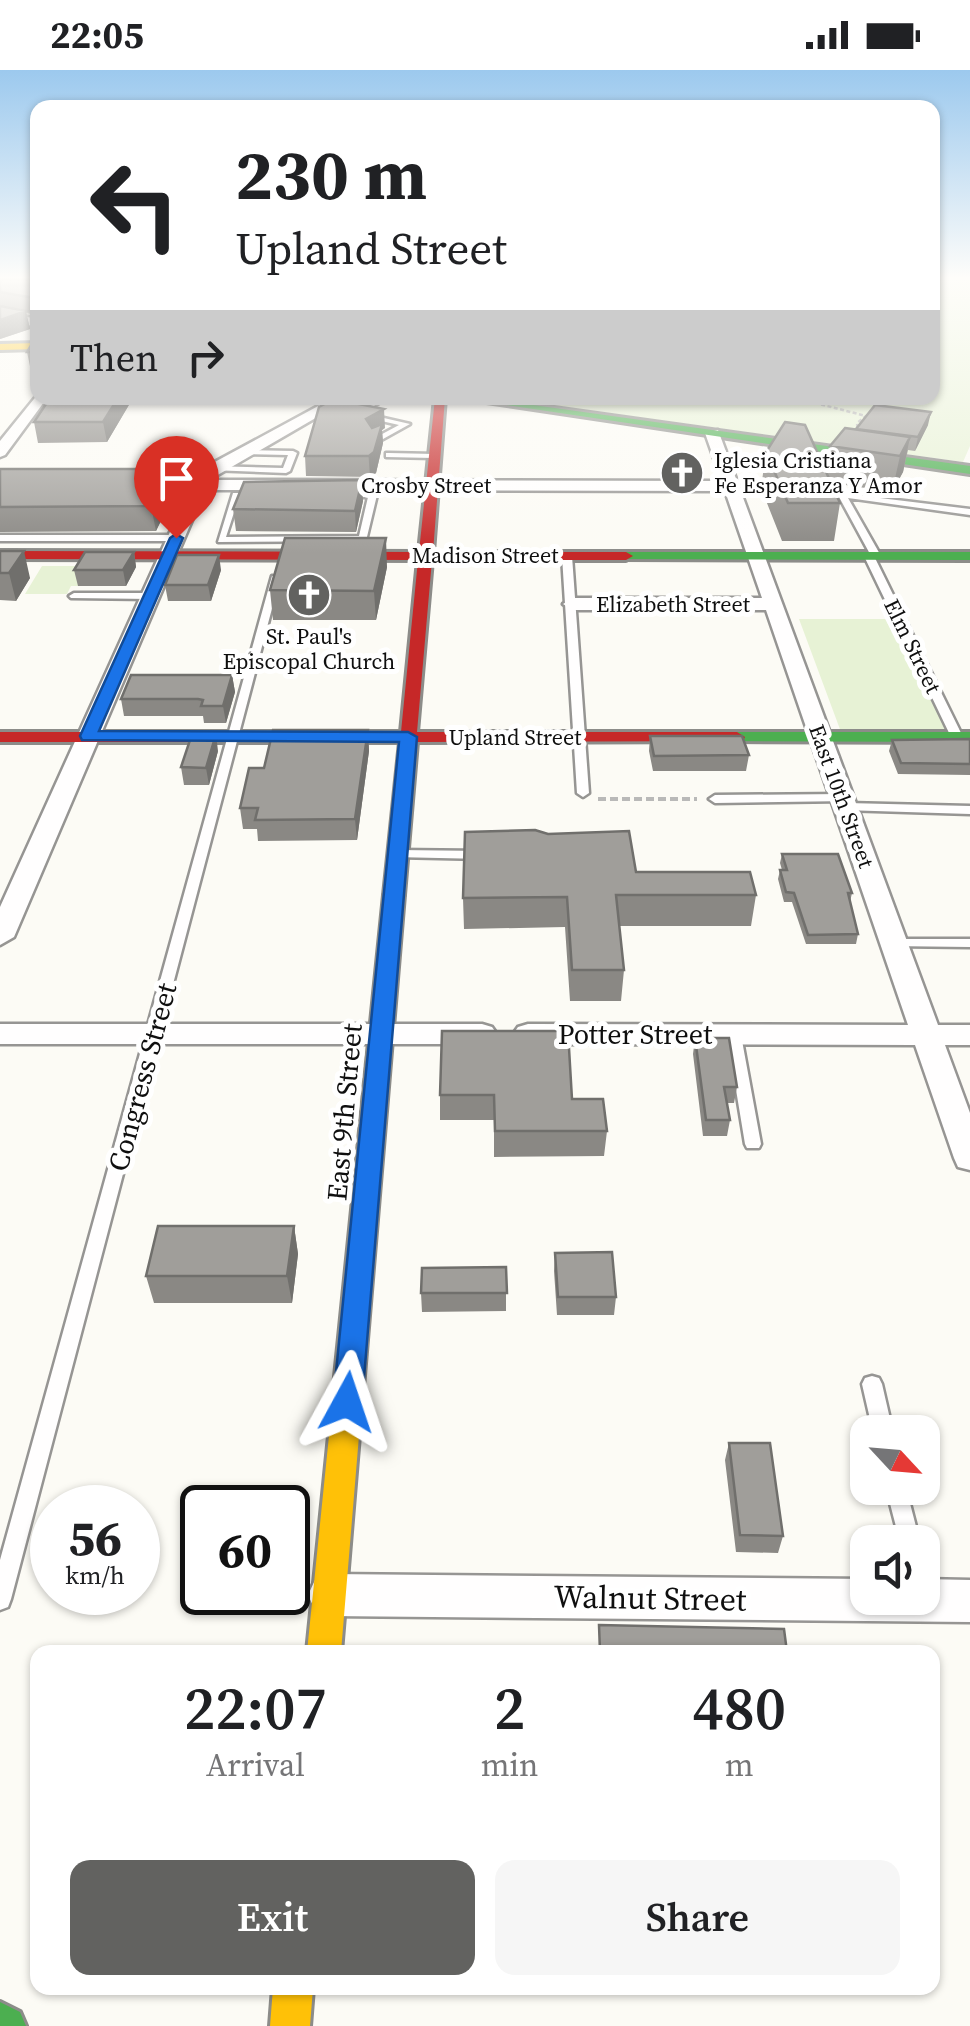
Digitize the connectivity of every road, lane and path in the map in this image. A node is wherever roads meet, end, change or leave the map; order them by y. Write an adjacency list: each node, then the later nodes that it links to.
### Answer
1 (35, 405): 14 (street)
2 (330, 405): 7 (street)
3 (370, 405): 8 (lane)
4 (439, 405): 10 (main road, East 9th Street)
5 (512, 405): 11 (main road)
6 (823, 405): 12 (path)
7 (324, 408): 8 (lane); 15 (street)
8 (355, 414): 9 (lane)
9 (406, 424): 10 (lane); 13 (lane)
10 (437, 424): 17 (main road, East 9th Street)
11 (713, 434): 19 (main road); 23 (street, East 10th Street)
12 (858, 436)
13 (374, 442)
14 (0, 452)
15 (240, 452): 18 (street); 18 (lane)
16 (389, 456): 17 (lane)
17 (434, 456): 22 (main road, East 9th Street)
18 (210, 468): 21 (street)
19 (970, 470)
20 (124, 485): 21 (street, Crosby Street)
21 (200, 485): 24 (street, Crosby Street); 27 (street)
22 (432, 485): 23 (street, Crosby Street); 24 (street, Crosby Street); 30 (main road, East 9th Street)
23 (732, 486): 32 (street, East 10th Street)
24 (310, 490): 28 (lane); 28 (lane)
25 (970, 512): 33 (lane, Elm Street)
26 (0, 538): 27 (lane)
27 (173, 546): 28 (main road, Madison Street); 29 (main road, Madison Street); 36 (street)
28 (285, 550): 30 (main road, Madison Street); 44 (lane, Congress Street)
29 (0, 555)
30 (426, 555): 31 (main road, Madison Street); 41 (main road, East 9th Street)
31 (567, 556): 32 (main road, Madison Street); 37 (lane)
32 (756, 556): 33 (main road, Madison Street); 38 (street, East 10th Street)
33 (872, 556): 34 (main road, Madison Street); 43 (lane, Elm Street)
34 (970, 556)
35 (74, 596): 36 (lane)
36 (151, 596): 39 (street)
37 (573, 604): 38 (street, Elizabeth Street); 45 (lane)
38 (773, 604): 42 (street, East 10th Street)
39 (88, 736): 40 (main road, Upland Street); 44 (main road, Upland Street); 52 (street)
40 (0, 737)
41 (408, 737): 44 (main road, Upland Street); 45 (main road, Upland Street); 50 (main road, East 9th Street)
42 (821, 737): 43 (main road, Upland Street); 45 (main road, Upland Street); 48 (street, East 10th Street)
43 (964, 737)
44 (233, 738): 56 (lane, Congress Street)
45 (579, 738): 46 (lane)
46 (582, 793): 47 (path)
47 (715, 799): 48 (lane)
48 (845, 803): 49 (lane); 53 (street, East 10th Street)
49 (970, 810)
50 (398, 854): 51 (lane); 57 (main road, East 9th Street)
51 (491, 855)
52 (0, 936)
53 (894, 942): 54 (lane); 59 (street, East 10th Street)
54 (970, 944)
55 (0, 1034): 56 (street, Potter Street)
56 (154, 1034): 57 (street, Potter Street); 67 (lane, Congress Street)
57 (381, 1034): 58 (street, Potter Street); 65 (main road, East 9th Street)
58 (734, 1034): 59 (street, Potter Street); 61 (lane)
59 (926, 1035): 60 (street, Potter Street); 62 (street, East 10th Street)
60 (970, 1035)
61 (753, 1144)
62 (970, 1158)
63 (872, 1384): 64 (lane)
64 (879, 1415)
65 (330, 1594): 66 (street, Walnut Street); 70 (main road, East 9th Street)
66 (850, 1598)
67 (0, 1599)
68 (940, 1600): 69 (street, Walnut Street)
69 (970, 1601)
70 (325, 1645)
71 (292, 1995): 72 (main road)
72 (290, 2026)

